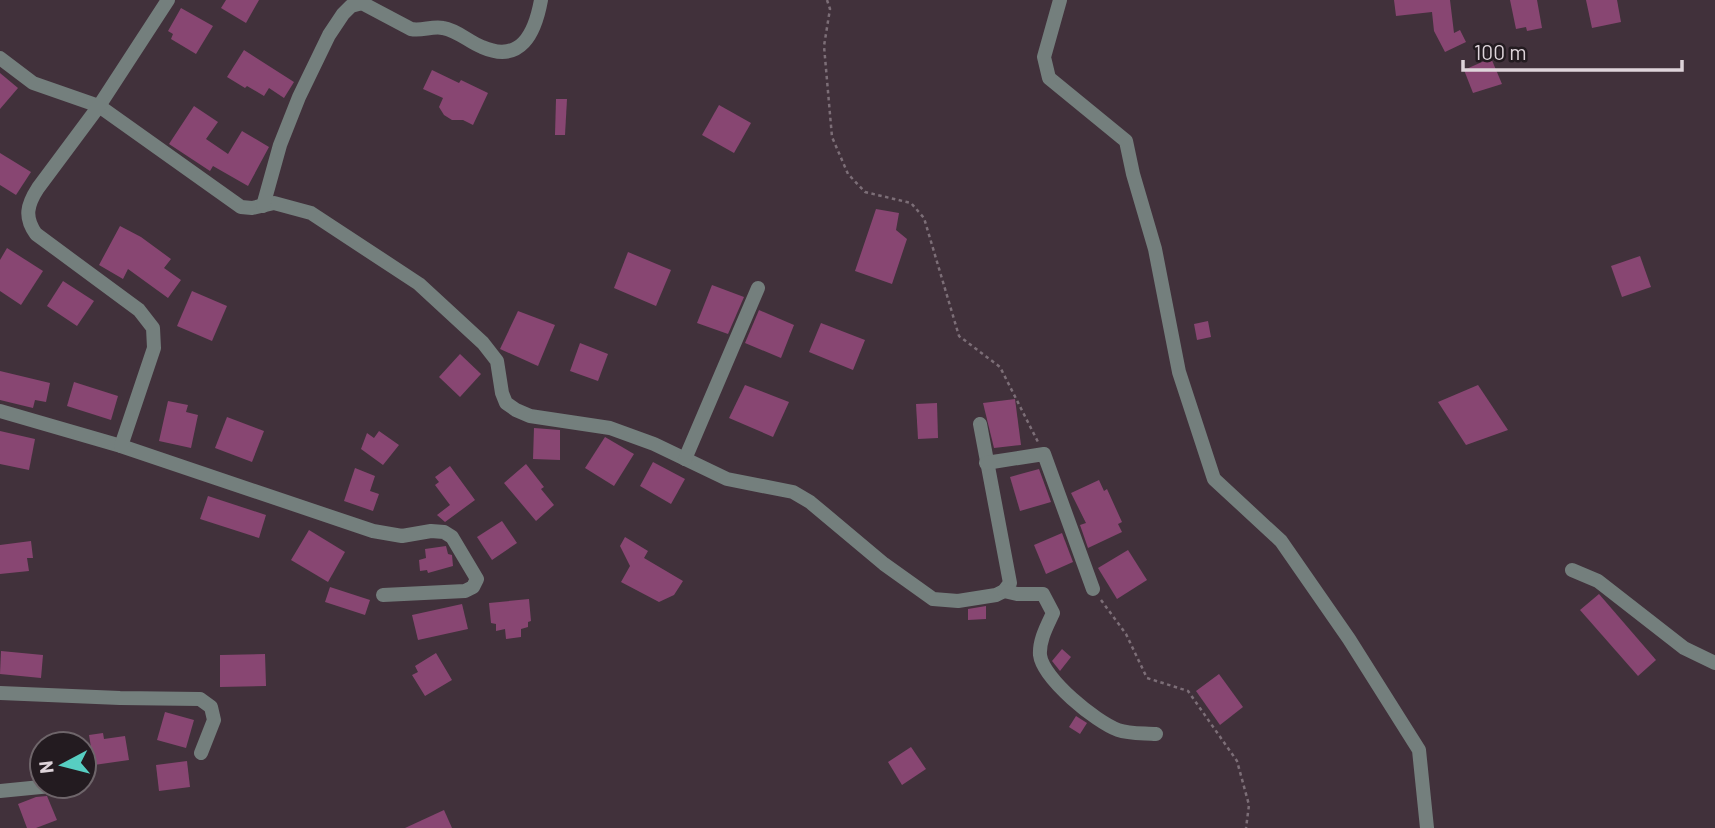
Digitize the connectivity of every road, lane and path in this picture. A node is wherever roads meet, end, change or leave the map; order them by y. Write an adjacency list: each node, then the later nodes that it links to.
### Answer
1 (169, 0): 6 (street)
2 (541, 0): 7 (street)
3 (827, 0): 12 (path)
4 (1060, 0): 26 (street)
5 (0, 58): 6 (street)
6 (99, 106): 7 (street); 11 (street)
7 (262, 206): 13 (street)
8 (758, 288): 13 (street)
9 (0, 411): 11 (street)
10 (980, 424): 14 (street)
11 (121, 446): 18 (street)
12 (1044, 454): 14 (street); 16 (street)
13 (685, 459): 17 (street)
14 (986, 463): 17 (street)
15 (1572, 569): 19 (street)
16 (1093, 589): 25 (path)
17 (1004, 591): 21 (street)
18 (383, 596)
19 (1715, 663)
20 (0, 693): 22 (street)
21 (1156, 734)
22 (201, 753)
23 (28, 788): 24 (street)
24 (0, 791)
25 (1246, 828)
26 (1427, 828)

